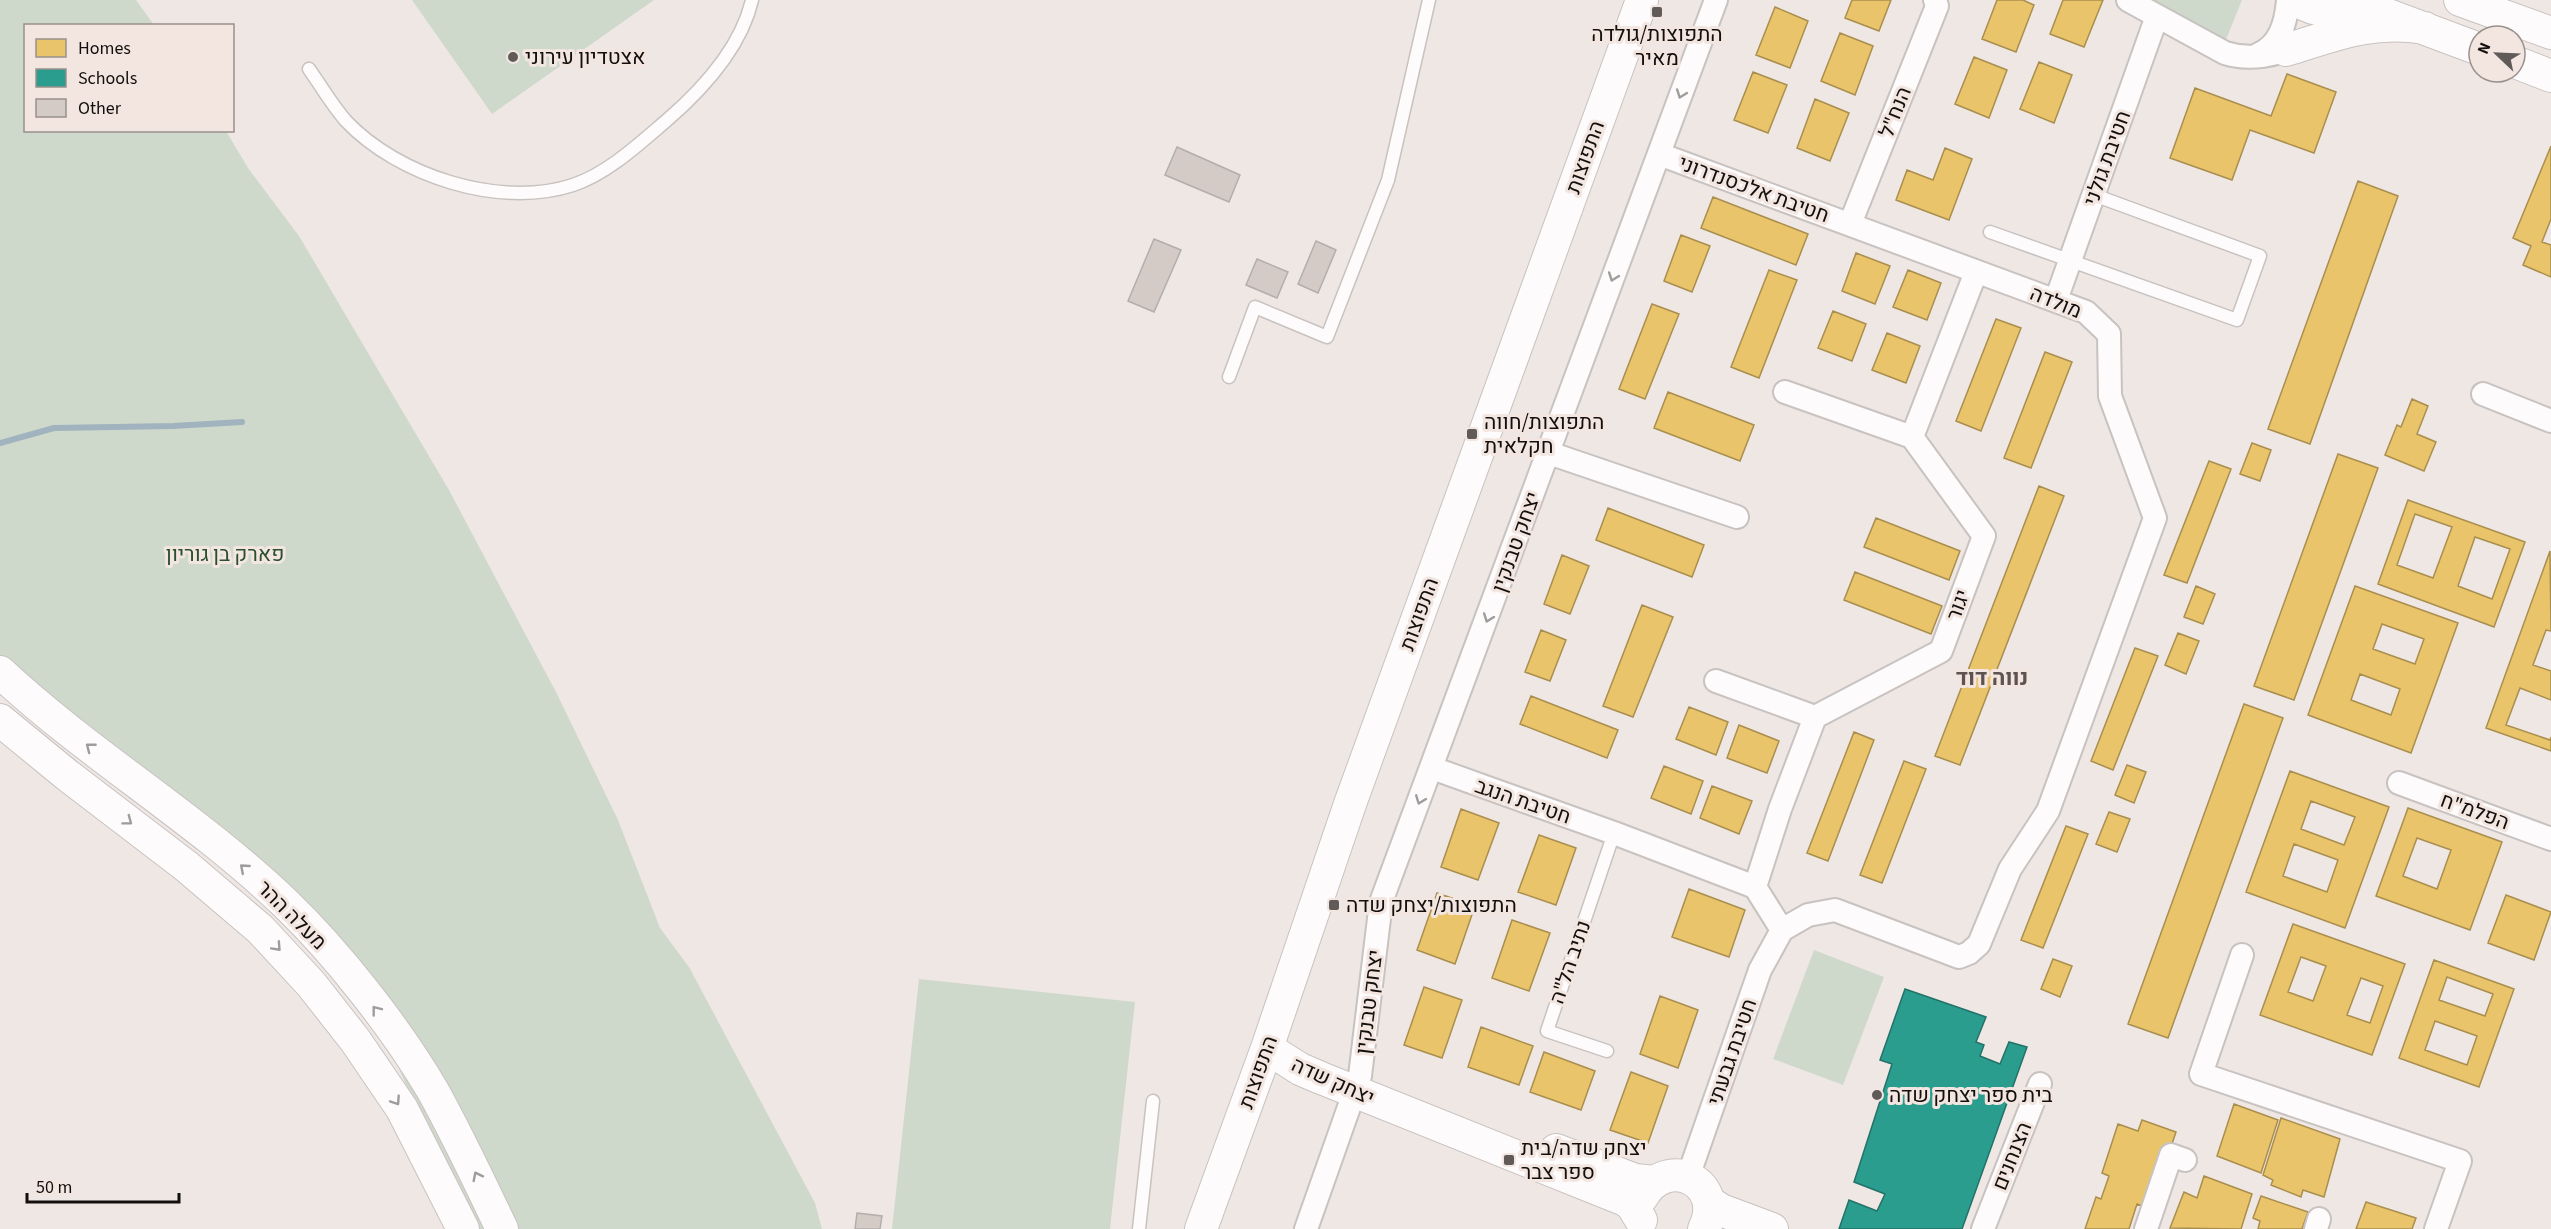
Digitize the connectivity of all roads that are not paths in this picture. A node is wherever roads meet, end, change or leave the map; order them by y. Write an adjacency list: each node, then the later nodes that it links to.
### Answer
1 (752, 0): 18 (lane)
2 (1429, 0): 27 (lane)
3 (1642, 0): 45 (main road, התפוצות)
4 (1716, 0): 20 (street, יצחק טבנקין, one-way to 20)
5 (1935, 0): 22 (street, הנח"ל)
6 (2128, 0): 11 (street)
7 (2288, 0): 16 (street)
8 (2297, 0): 10 (main road)
9 (2460, 0): 13 (main road)
10 (2349, 5): 12 (main road); 15 (street)
11 (2157, 16): 16 (street); 21 (street, חטיבת גולני)
12 (2425, 28): 14 (main road); 15 (main road)
13 (2551, 33)
14 (2467, 44)
15 (2286, 50): 16 (street)
16 (2251, 57)
17 (2527, 66): 19 (main road)
18 (309, 69)
19 (2551, 75)
20 (1659, 154): 22 (street, חטיבת אלכסנדרוני); 32 (street, יצחק טבנקין, one-way to 32)
21 (2094, 195): 24 (street, חטיבת גולני); 24 (lane)
22 (1850, 224): 25 (street, מולדה)
23 (1990, 232): 24 (lane)
24 (2070, 259): 26 (street, חטיבת גולני)
25 (1976, 273): 26 (street, מולדה); 31 (street)
26 (2056, 300): 43 (street, מולדה)
27 (1229, 377)
28 (1785, 392): 31 (street)
29 (2483, 394): 30 (street)
30 (2551, 421)
31 (1912, 437): 36 (street, יגור)
32 (1549, 453): 33 (street); 38 (street, יצחק טבנקין, one-way to 38)
33 (1737, 518)
34 (0, 672): 56 (main road, מעלה ההר, one-way to 34)
35 (1716, 681): 36 (street)
36 (1815, 717): 42 (street)
37 (0, 720): 55 (main road, מעלה ההר, one-way to 55)
38 (1432, 768): 40 (street, חטיבת הנגב); 47 (street, יצחק טבנקין, one-way to 47)
39 (2399, 783): 41 (street, הפלמ"ח)
40 (1614, 833): 42 (street, חטיבת הנגב); 46 (lane, נתיב הל"ה)
41 (2551, 838)
42 (1755, 887): 43 (street)
43 (1782, 930): 51 (street, חטיבת גבעתי)
44 (2242, 956): 63 (street)
45 (1267, 1048): 47 (main road, יצחק שדה); 58 (main road, התפוצות)
46 (1607, 1051)
47 (1358, 1084): 52 (main road, יצחק שדה); 54 (main road, יצחק שדה); 59 (street, יצחק טבנקין)
48 (2040, 1084): 61 (street, הצנחנים)
49 (1153, 1101): 57 (lane)
50 (2185, 1160): 62 (street)
51 (1688, 1177): 52 (main road); 53 (main road)
52 (1654, 1182): 54 (main road)
53 (1707, 1215): 60 (main road)
54 (1643, 1225)
55 (463, 1229)
56 (502, 1229)
57 (1139, 1229)
58 (1201, 1229)
59 (1306, 1229)
60 (1772, 1229)
61 (1983, 1229)
62 (2146, 1229)
63 (2436, 1229)

